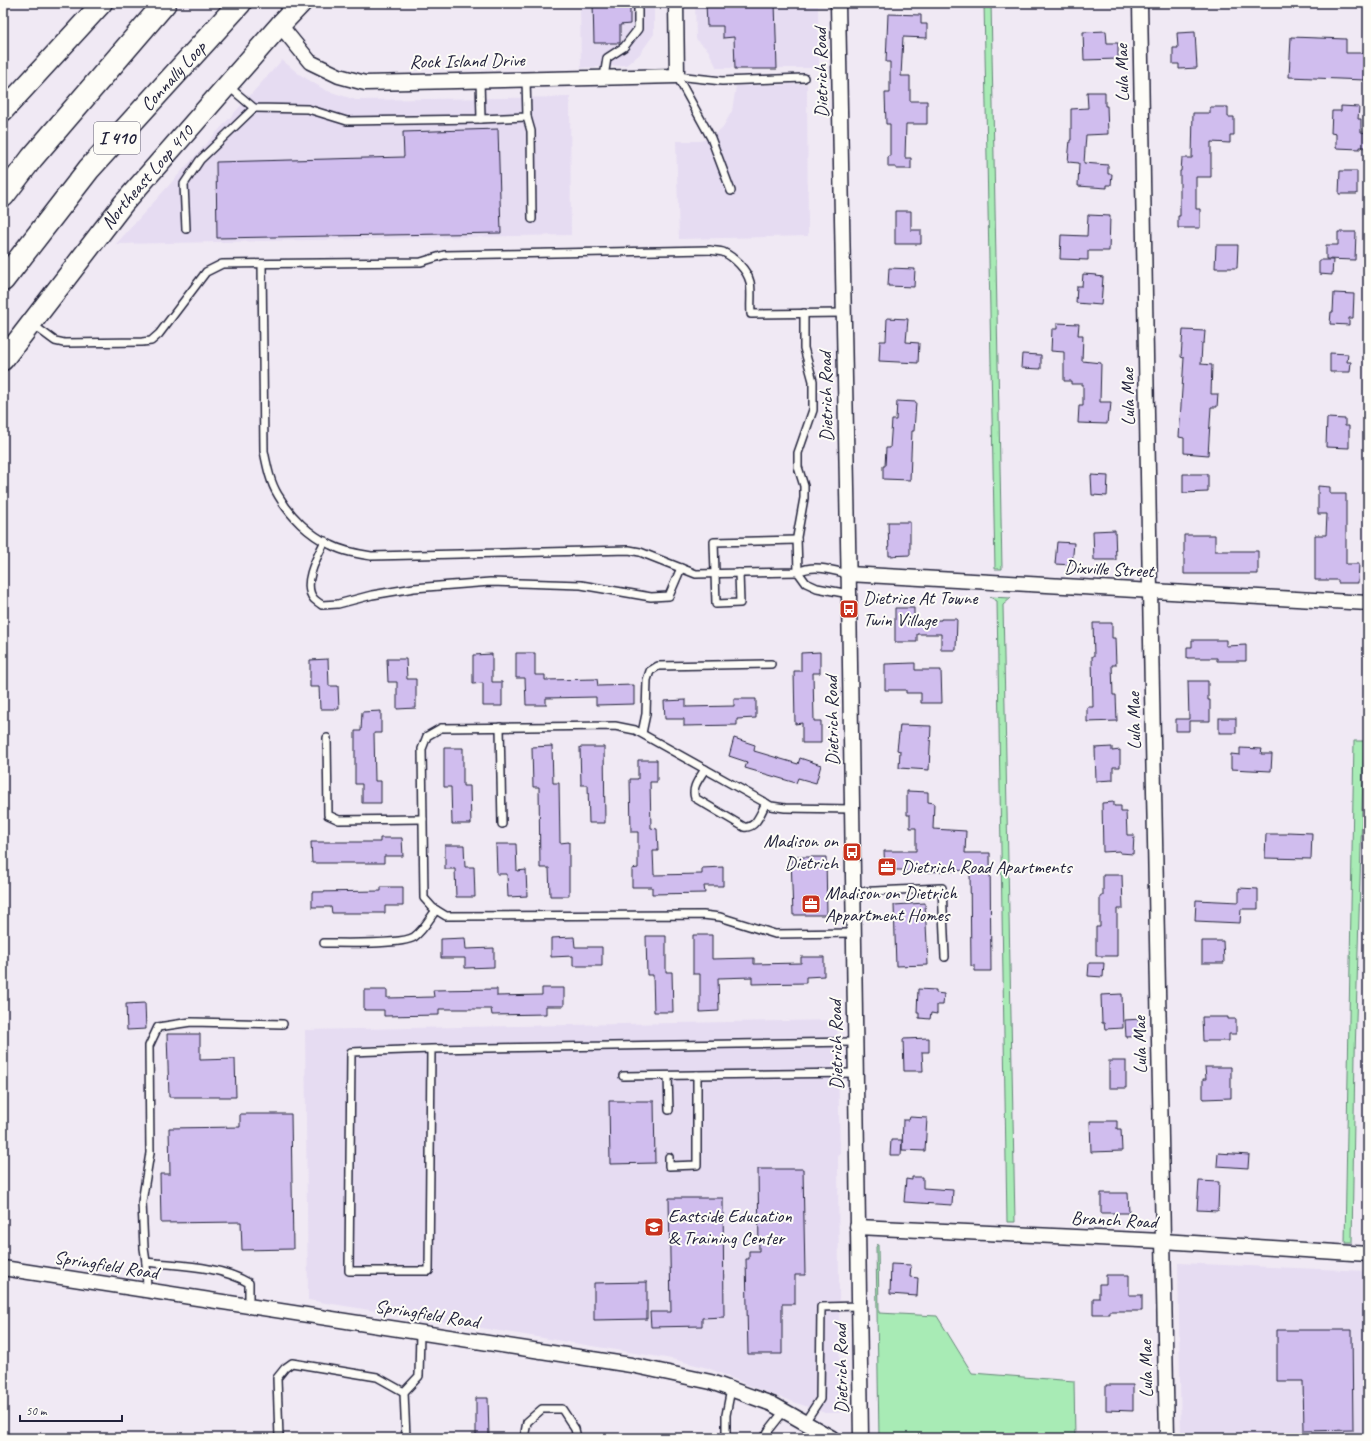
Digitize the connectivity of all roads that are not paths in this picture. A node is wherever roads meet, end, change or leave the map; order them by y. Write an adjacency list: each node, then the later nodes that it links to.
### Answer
1 (102, 3): 17 (main road)
2 (165, 3): 21 (highway, I 410)
3 (240, 3): 25 (highway, Connally Loop / I 410)
4 (301, 3): 9 (main road, Northeast Loop 410)
5 (638, 3): 11 (lane)
6 (676, 3): 10 (street)
7 (838, 3): 27 (street, Dietrich Road)
8 (1140, 3): 37 (street, Lula Mae)
9 (280, 25): 14 (street, Rock Island Drive); 15 (main road, Northeast Loop 410)
10 (677, 76): 11 (street, Rock Island Drive); 12 (lane); 20 (lane)
11 (604, 77): 13 (street, Rock Island Drive)
12 (804, 78)
13 (526, 79): 14 (street, Rock Island Drive); 18 (lane)
14 (480, 80): 19 (lane)
15 (227, 85): 16 (lane); 28 (main road, Northeast Loop 410)
16 (254, 108): 19 (lane); 23 (lane)
17 (3, 111)
18 (527, 117): 19 (lane); 22 (lane)
19 (481, 119)
20 (731, 191)
21 (3, 196)
22 (532, 219)
23 (186, 229)
24 (262, 264): 26 (lane); 28 (lane); 31 (lane)
25 (3, 280)
26 (804, 313): 27 (lane); 30 (lane)
27 (844, 313): 36 (street, Dietrich Road)
28 (32, 323): 29 (main road, Northeast Loop 410)
29 (3, 360)
30 (797, 540): 33 (lane); 35 (lane)
31 (325, 542): 32 (lane); 32 (lane)
32 (681, 568): 35 (lane)
33 (798, 572): 34 (lane); 36 (lane); 38 (lane)
34 (739, 573): 35 (lane); 35 (lane)
35 (715, 574)
36 (848, 574): 37 (street, Dixville Street); 38 (street, Dietrich Road)
37 (1150, 591): 39 (street, Dixville Street); 64 (street, Lula Mae)
38 (849, 594): 46 (street, Dietrich Road)
39 (1368, 603)
40 (772, 664): 42 (lane)
41 (500, 727): 42 (lane); 47 (lane); 48 (lane)
42 (642, 733): 44 (lane)
43 (327, 738): 47 (lane)
44 (705, 769): 45 (lane); 45 (lane)
45 (766, 803): 46 (lane)
46 (852, 809): 49 (street, Dietrich Road)
47 (423, 819): 50 (lane)
48 (502, 824)
49 (853, 892): 51 (street, Dietrich Road); 53 (lane)
50 (436, 910): 51 (lane); 52 (lane)
51 (854, 933): 55 (street, Dietrich Road)
52 (324, 943)
53 (945, 957)
54 (283, 1024): 66 (lane)
55 (855, 1042): 56 (lane); 57 (street, Dietrich Road)
56 (431, 1049): 56 (lane)
57 (856, 1073): 58 (lane); 63 (street, Dietrich Road)
58 (697, 1075): 60 (lane); 62 (lane)
59 (623, 1076): 60 (lane)
60 (668, 1076): 61 (lane)
61 (669, 1110)
62 (669, 1157)
63 (858, 1227): 64 (street, Branch Road); 70 (street, Dietrich Road)
64 (1162, 1242): 65 (street, Branch Road); 84 (street, Lula Mae)
65 (1368, 1254)
66 (146, 1262): 68 (lane); 69 (lane)
67 (3, 1268): 68 (street, Springfield Road)
68 (147, 1290): 69 (street, Springfield Road)
69 (249, 1306): 71 (street, Springfield Road)
70 (859, 1306): 75 (lane); 83 (street, Dietrich Road)
71 (420, 1332): 72 (street, Springfield Road); 73 (lane)
72 (731, 1389): 74 (street, Springfield Road); 80 (lane)
73 (404, 1392): 76 (lane); 77 (lane)
74 (784, 1411): 75 (street, Springfield Road); 81 (lane)
75 (805, 1422): 82 (street, Springfield Road)
76 (279, 1438)
77 (406, 1438)
78 (524, 1438): 79 (lane)
79 (577, 1438)
80 (726, 1438)
81 (764, 1438)
82 (832, 1438)
83 (861, 1438)
84 (1167, 1438)

